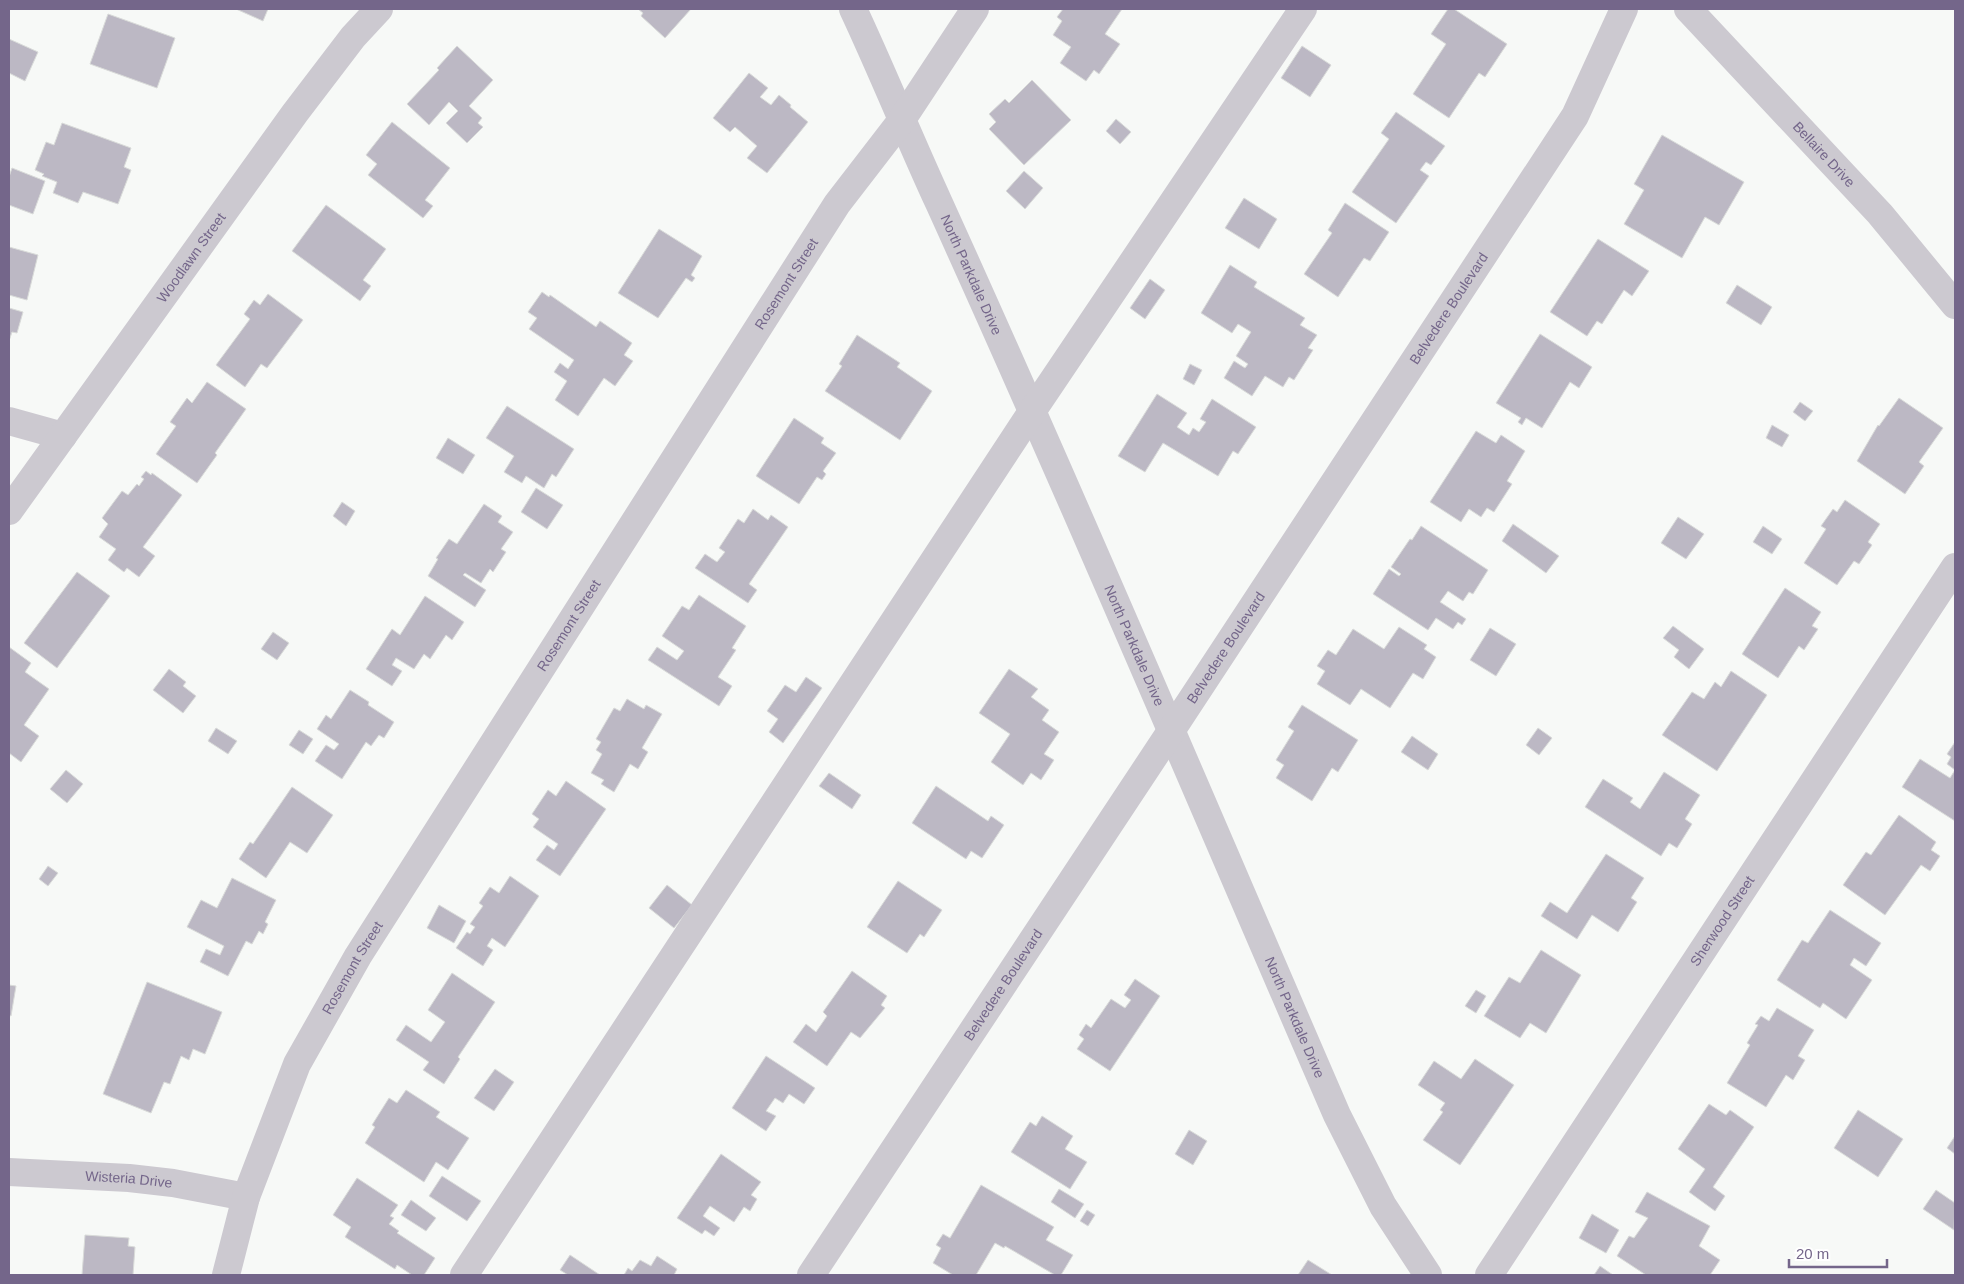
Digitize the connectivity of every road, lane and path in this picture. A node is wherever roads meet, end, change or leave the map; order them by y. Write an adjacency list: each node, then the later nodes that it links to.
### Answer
1 (379, 9): 11 (street, Woodlawn Street)
2 (853, 9): 7 (street, North Parkdale Drive)
3 (974, 9): 7 (street, Rosemont Street)
4 (1303, 9): 9 (street)
5 (1624, 9): 14 (street, Belvedere Boulevard)
6 (1688, 9): 8 (street, Bellaire Drive)
7 (901, 120): 9 (street, North Parkdale Drive); 16 (street, Rosemont Street)
8 (1955, 305)
9 (1033, 410): 14 (street, North Parkdale Drive); 18 (street)
10 (9, 421): 11 (street)
11 (63, 436): 12 (street, Woodlawn Street)
12 (9, 511)
13 (1955, 568): 21 (street, Sherwood Street)
14 (1171, 731): 19 (street, Belvedere Boulevard); 20 (street, North Parkdale Drive)
15 (9, 1172): 16 (street, Wisteria Drive)
16 (246, 1197): 17 (street, Rosemont Street)
17 (232, 1272)
18 (464, 1275)
19 (811, 1275)
20 (1428, 1275)
21 (1489, 1275)

